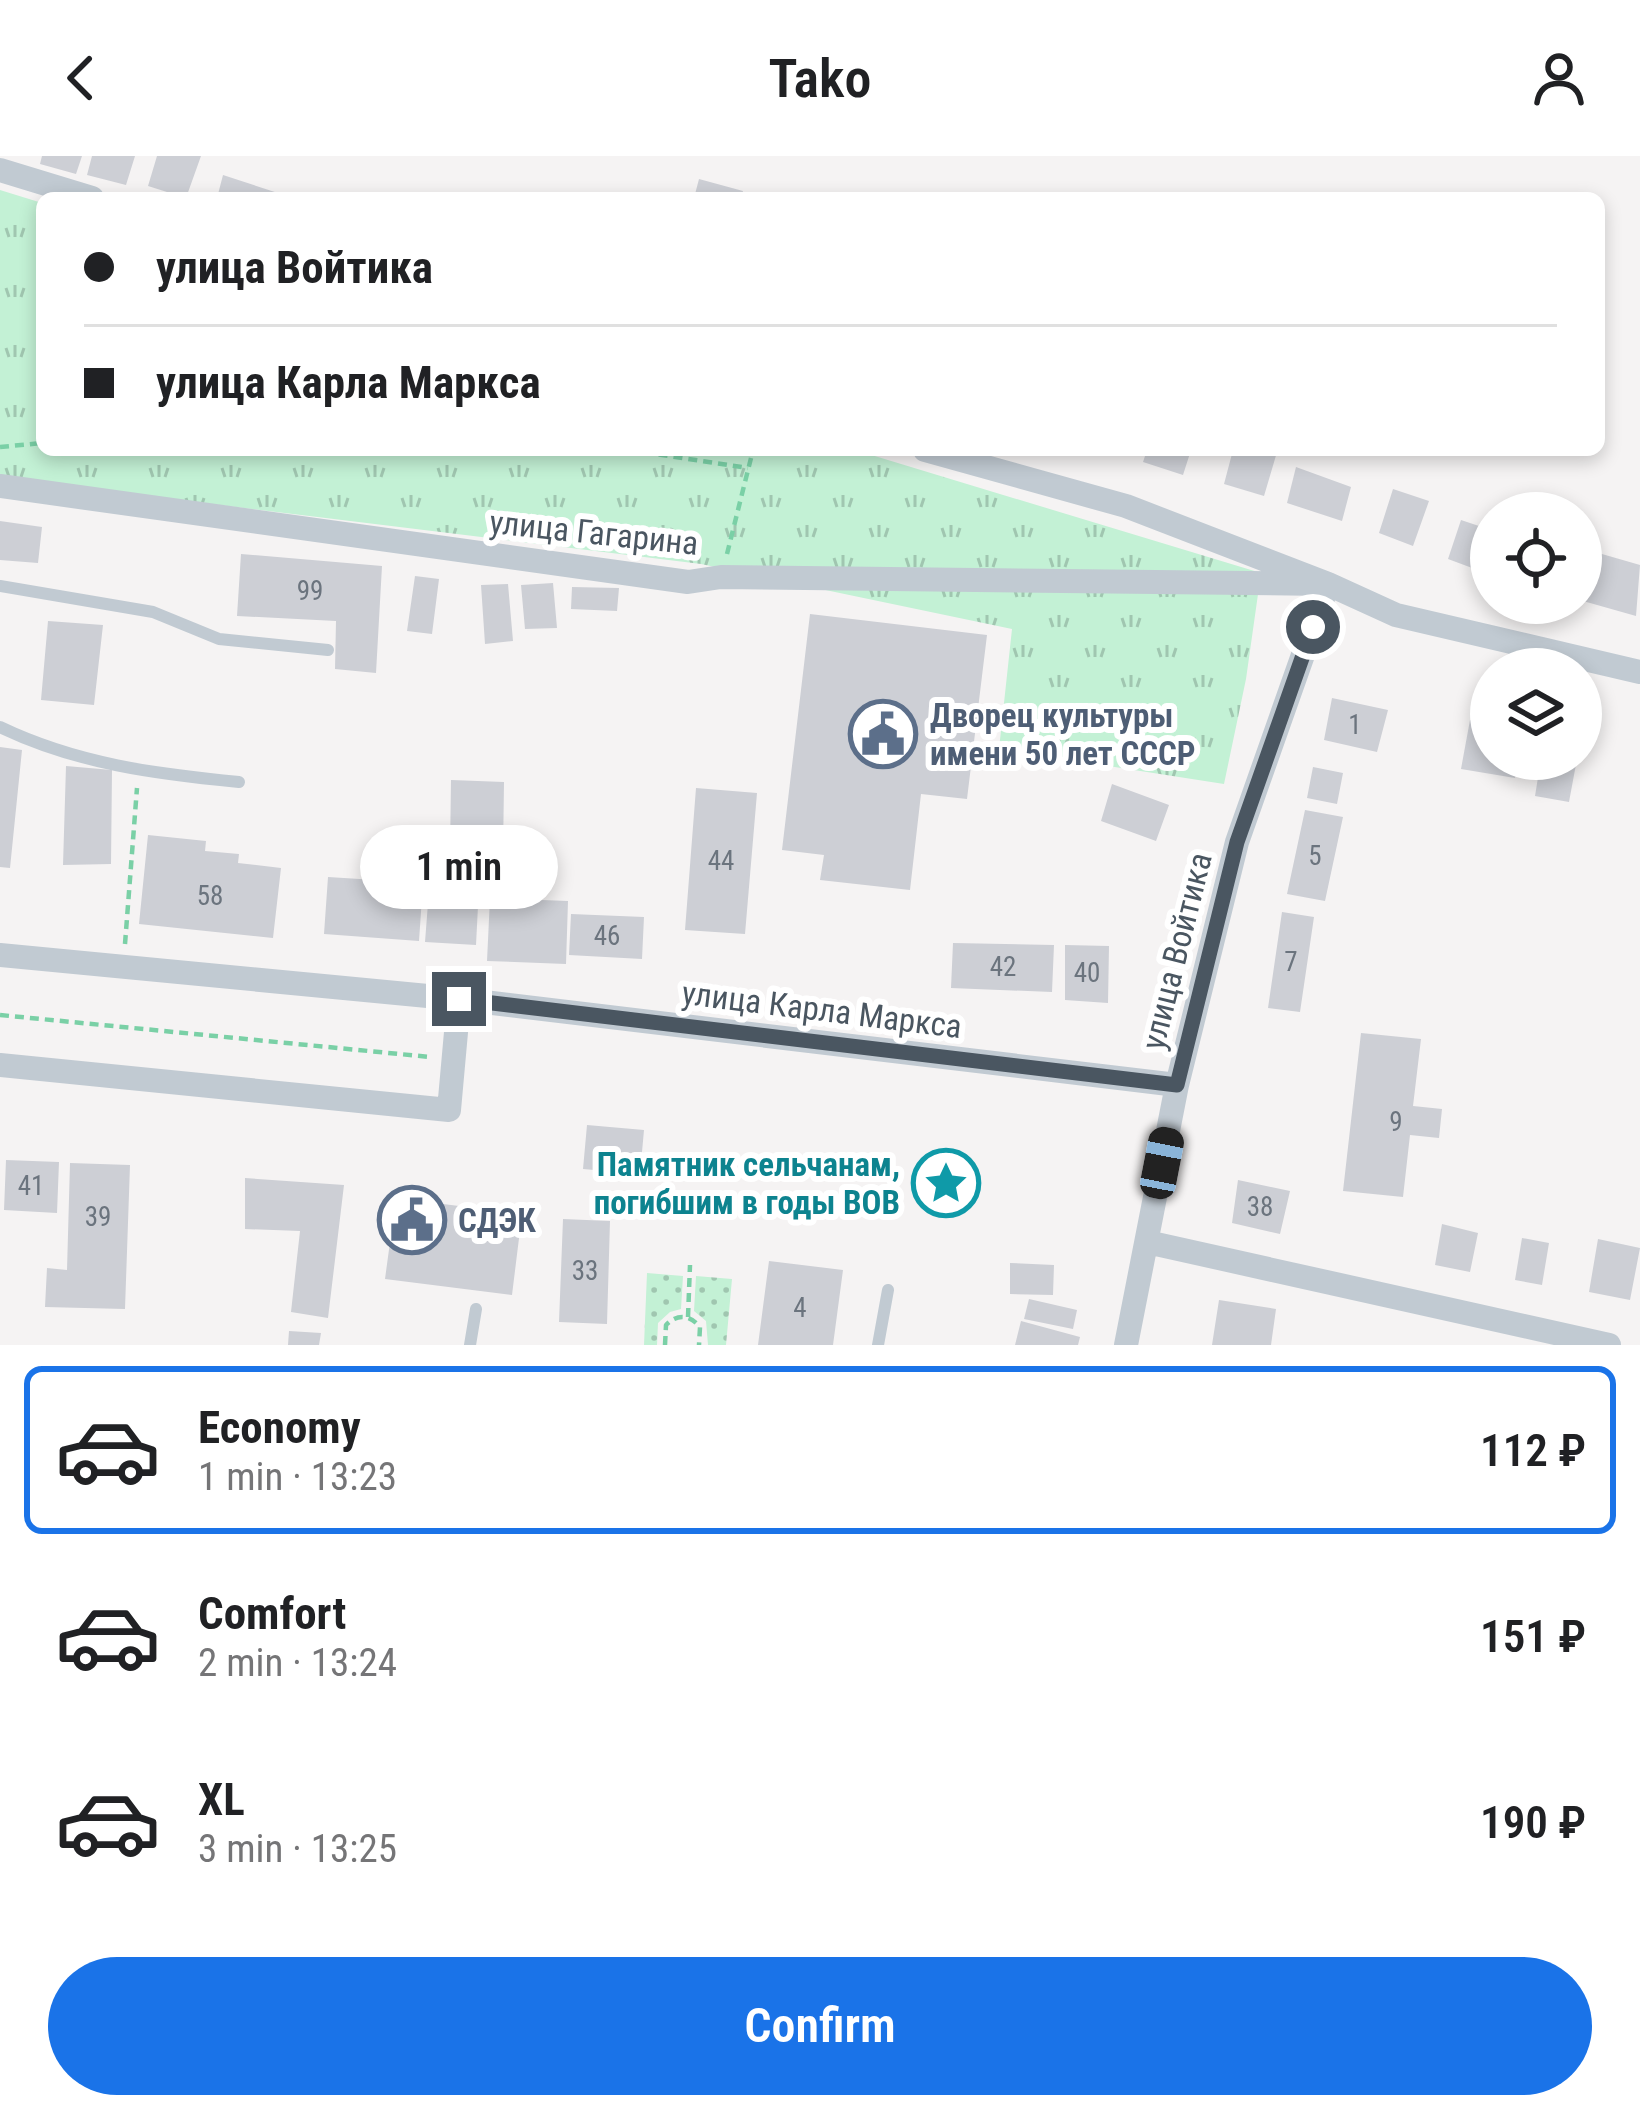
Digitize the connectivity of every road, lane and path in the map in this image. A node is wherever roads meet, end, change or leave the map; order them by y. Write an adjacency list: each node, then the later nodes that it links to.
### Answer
1 (0, 170): 2 (street)
2 (72, 192)
3 (36, 444): 4 (path)
4 (0, 447)
5 (669, 456): 8 (path)
6 (751, 456): 8 (path)
7 (947, 456): 11 (street)
8 (748, 468): 10 (path)
9 (0, 486): 10 (street, улица Гагарина)
10 (721, 577): 11 (street, улица Гагарина)
11 (1328, 584): 14 (street); 24 (street, улица Войтика)
12 (0, 586): 13 (lane)
13 (328, 650)
14 (1640, 671)
15 (0, 728): 16 (lane)
16 (138, 771): 17 (lane); 19 (path)
17 (239, 782)
18 (0, 956): 19 (street, улица Карла Маркса)
19 (124, 967): 20 (street, улица Карла Маркса)
20 (459, 999): 22 (street); 24 (street, улица Карла Маркса)
21 (0, 1015): 22 (path)
22 (454, 1059): 23 (street)
23 (0, 1065)
24 (1177, 1085): 25 (street, улица Войтика)
25 (1147, 1242): 34 (street, улица Войтика); 35 (street)
26 (690, 1265): 29 (path)
27 (888, 1290): 33 (lane)
28 (476, 1309): 30 (lane)
29 (688, 1317): 31 (path); 32 (path)
30 (470, 1345)
31 (665, 1345)
32 (699, 1345)
33 (878, 1345)
34 (1126, 1345)
35 (1609, 1345)

